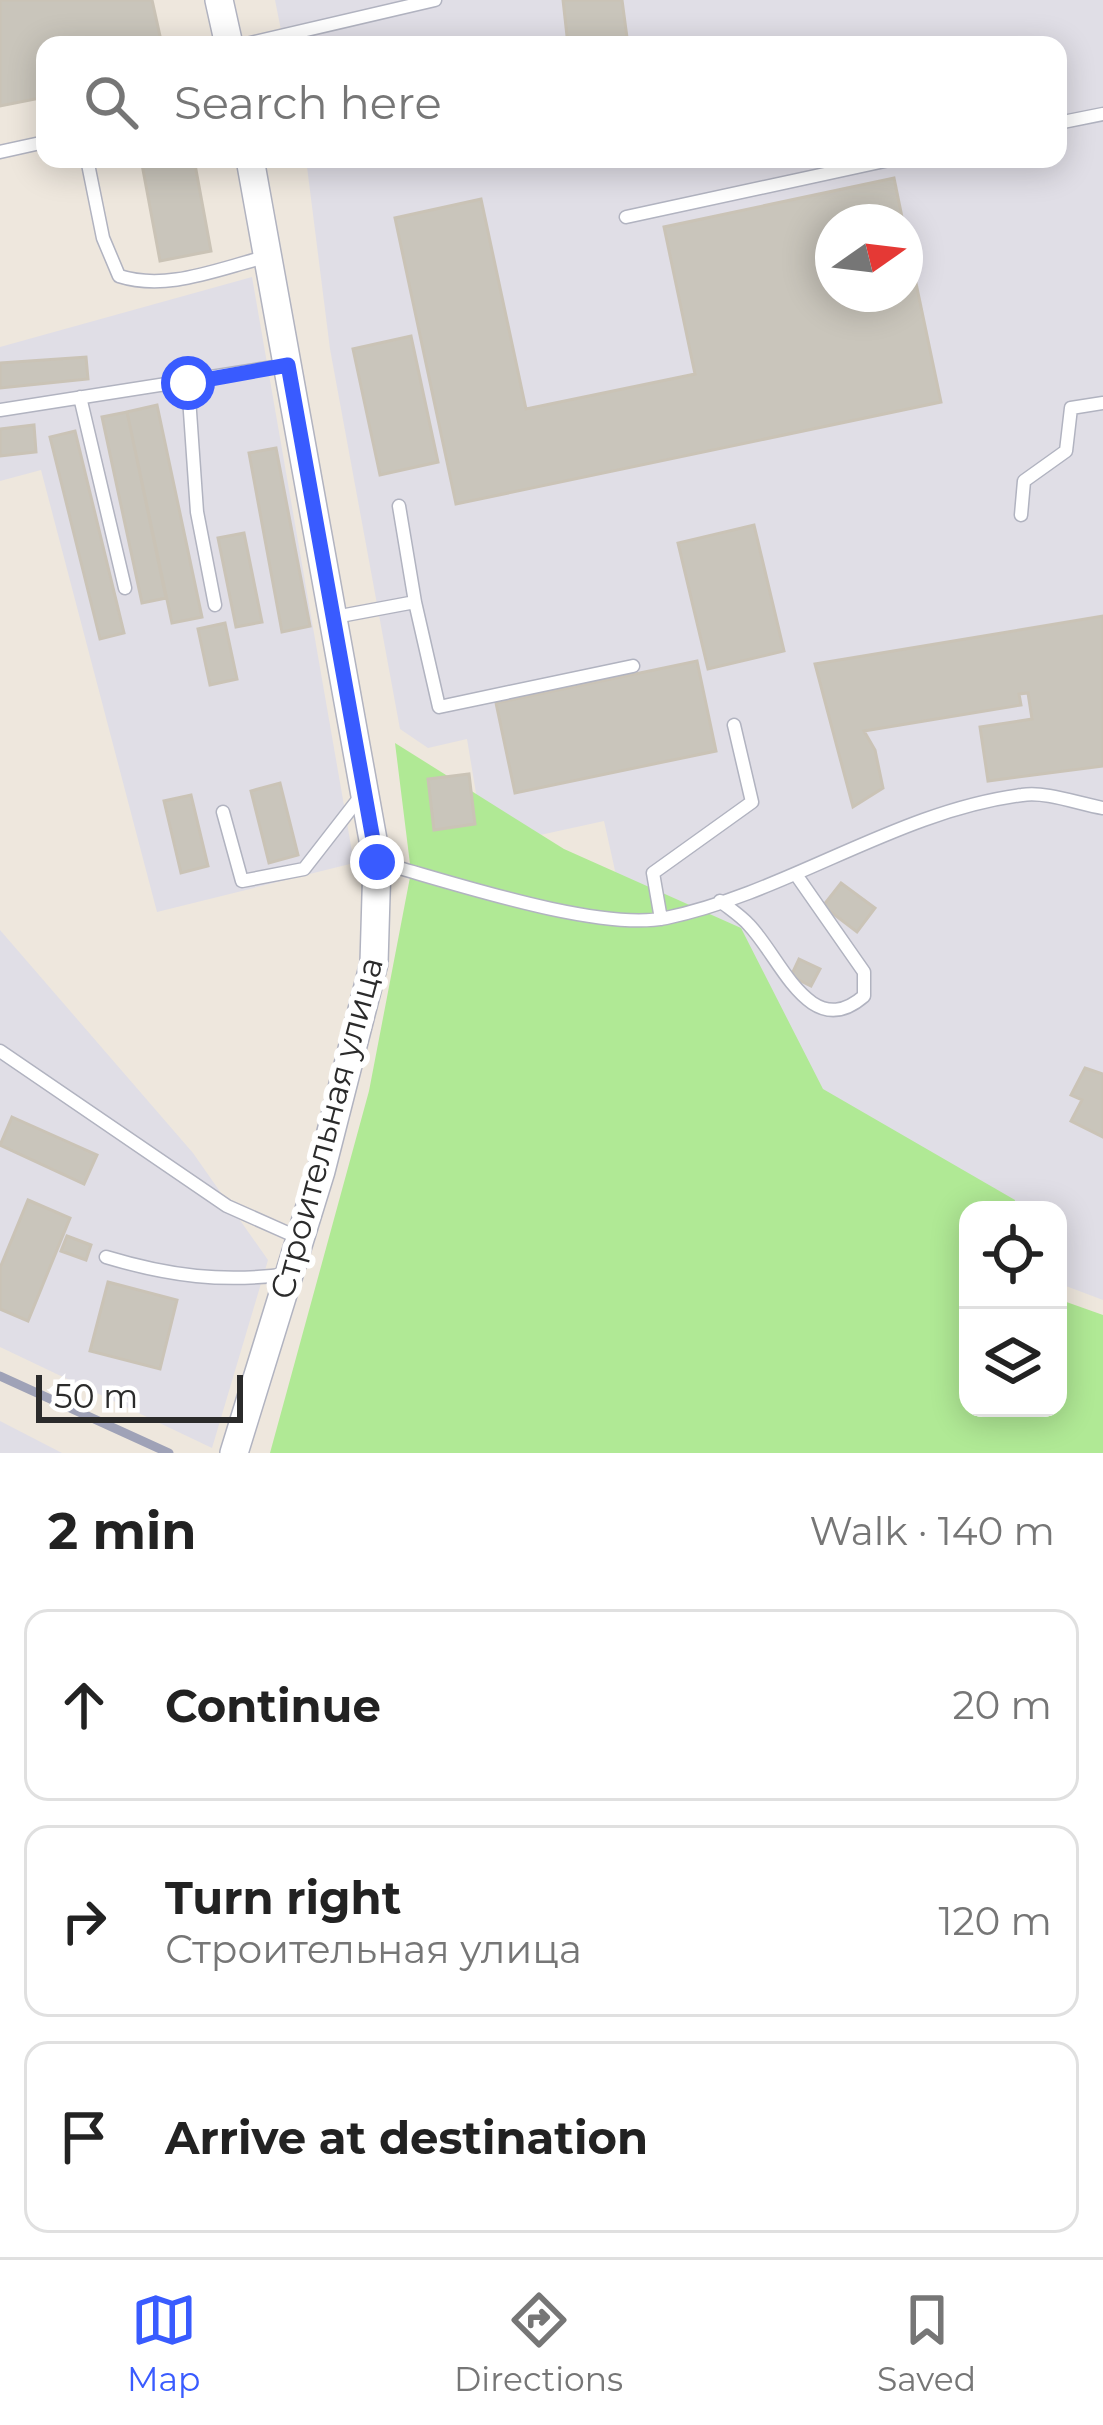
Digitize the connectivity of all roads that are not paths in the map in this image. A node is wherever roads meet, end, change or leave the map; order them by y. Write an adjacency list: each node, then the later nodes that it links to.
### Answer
1 (220, 0): 3 (street)
2 (435, 0): 4 (lane)
3 (228, 36)
4 (281, 36)
5 (1103, 113): 6 (lane)
6 (1067, 121)
7 (36, 144): 8 (lane)
8 (0, 152)
9 (89, 168): 13 (lane)
10 (252, 168): 14 (street, Строительная улица)
11 (852, 168): 12 (lane)
12 (626, 217)
13 (262, 258)
14 (288, 365): 15 (lane); 24 (street, Строительная улица)
15 (188, 383): 16 (lane); 23 (lane)
16 (80, 397): 18 (lane); 21 (lane)
17 (1103, 403): 20 (lane)
18 (0, 410)
19 (399, 506): 22 (lane)
20 (1022, 514)
21 (124, 589)
22 (415, 602): 24 (lane); 25 (lane)
23 (215, 604)
24 (334, 617): 27 (street, Строительная улица)
25 (632, 666)
26 (734, 724): 33 (lane)
27 (364, 791): 29 (lane); 30 (street, Строительная улица)
28 (1103, 808): 31 (lane)
29 (223, 812)
30 (377, 862): 33 (lane); 35 (street, Строительная улица)
31 (797, 877): 32 (lane); 32 (lane)
32 (720, 902): 33 (lane)
33 (661, 919)
34 (0, 1051): 35 (lane)
35 (300, 1238): 37 (street, Строительная улица)
36 (106, 1257): 37 (lane)
37 (290, 1274): 38 (street, Строительная улица)
38 (233, 1453)

